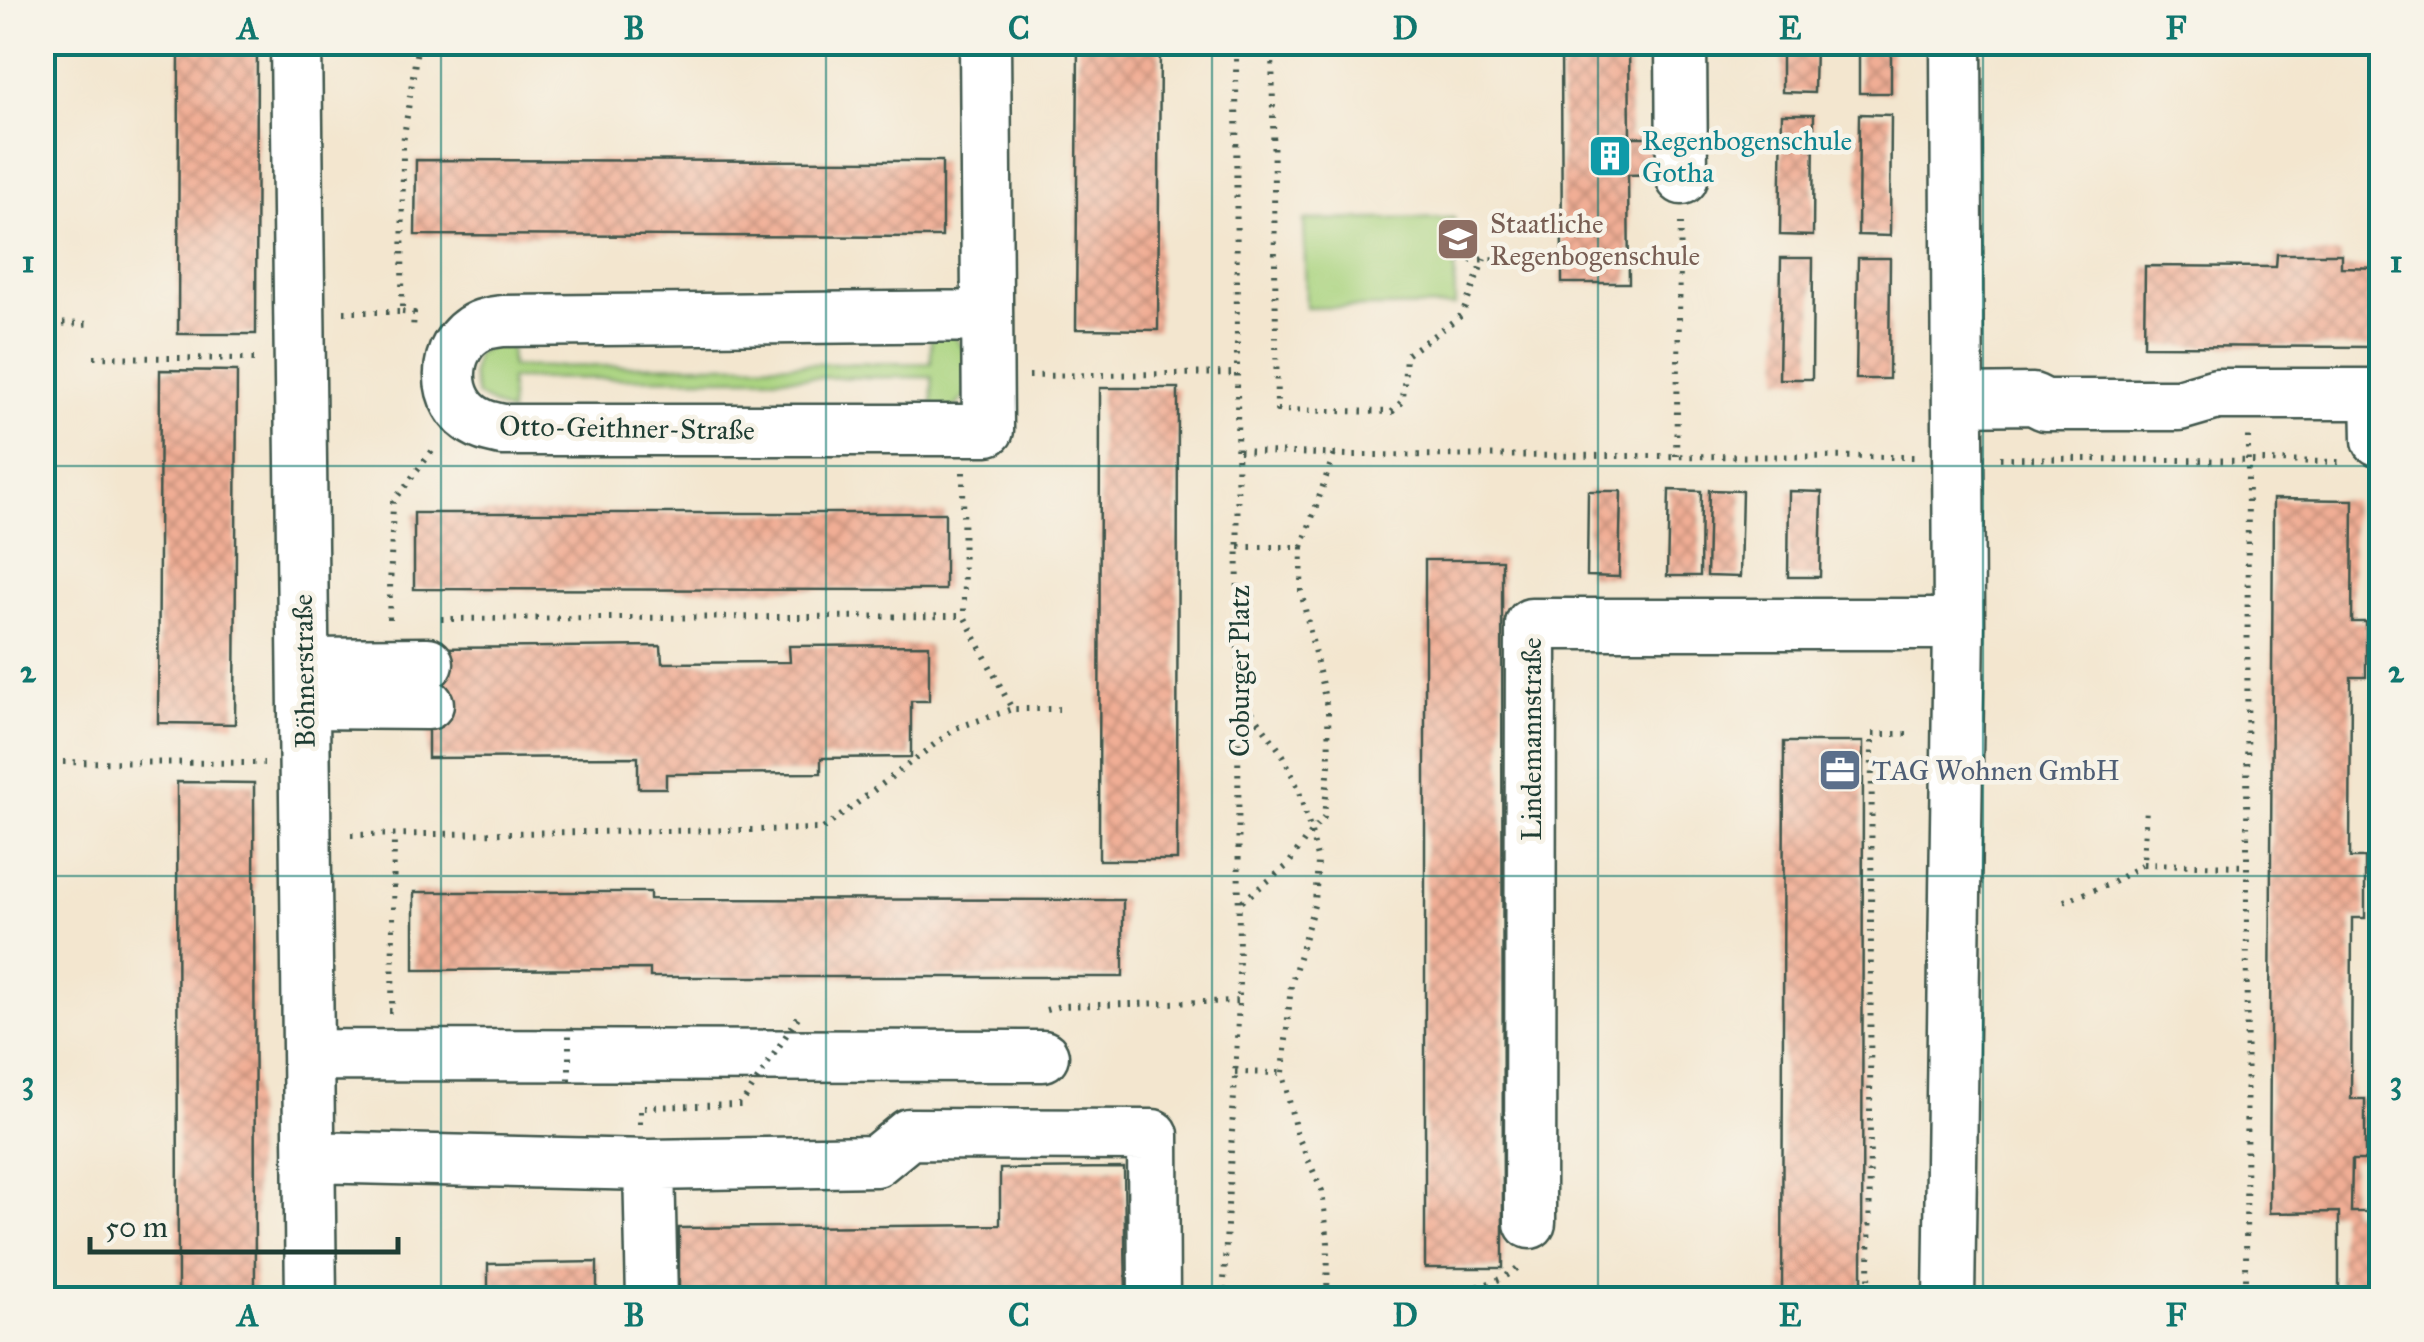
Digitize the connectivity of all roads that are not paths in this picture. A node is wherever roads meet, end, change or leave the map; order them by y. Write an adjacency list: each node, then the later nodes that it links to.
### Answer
1 (296, 42): 11 (street, Böhnerstraße)
2 (986, 42): 6 (street)
3 (1681, 42): 5 (street)
4 (1956, 42): 7 (street)
5 (1682, 179)
6 (986, 316): 6 (street, Otto-Geithner-Straße)
7 (1958, 400): 8 (street); 9 (street)
8 (2361, 451)
9 (1959, 624): 16 (street, Lindemannstraße); 20 (street)
10 (428, 662): 11 (street)
11 (304, 684): 12 (street, Böhnerstraße)
12 (308, 1055): 13 (street); 14 (street, Böhnerstraße)
13 (1043, 1056)
14 (309, 1157): 15 (street); 17 (street, Böhnerstraße)
15 (649, 1165): 18 (street); 19 (street)
16 (1530, 1223)
17 (310, 1300)
18 (652, 1300)
19 (1154, 1300)
20 (1949, 1300)

